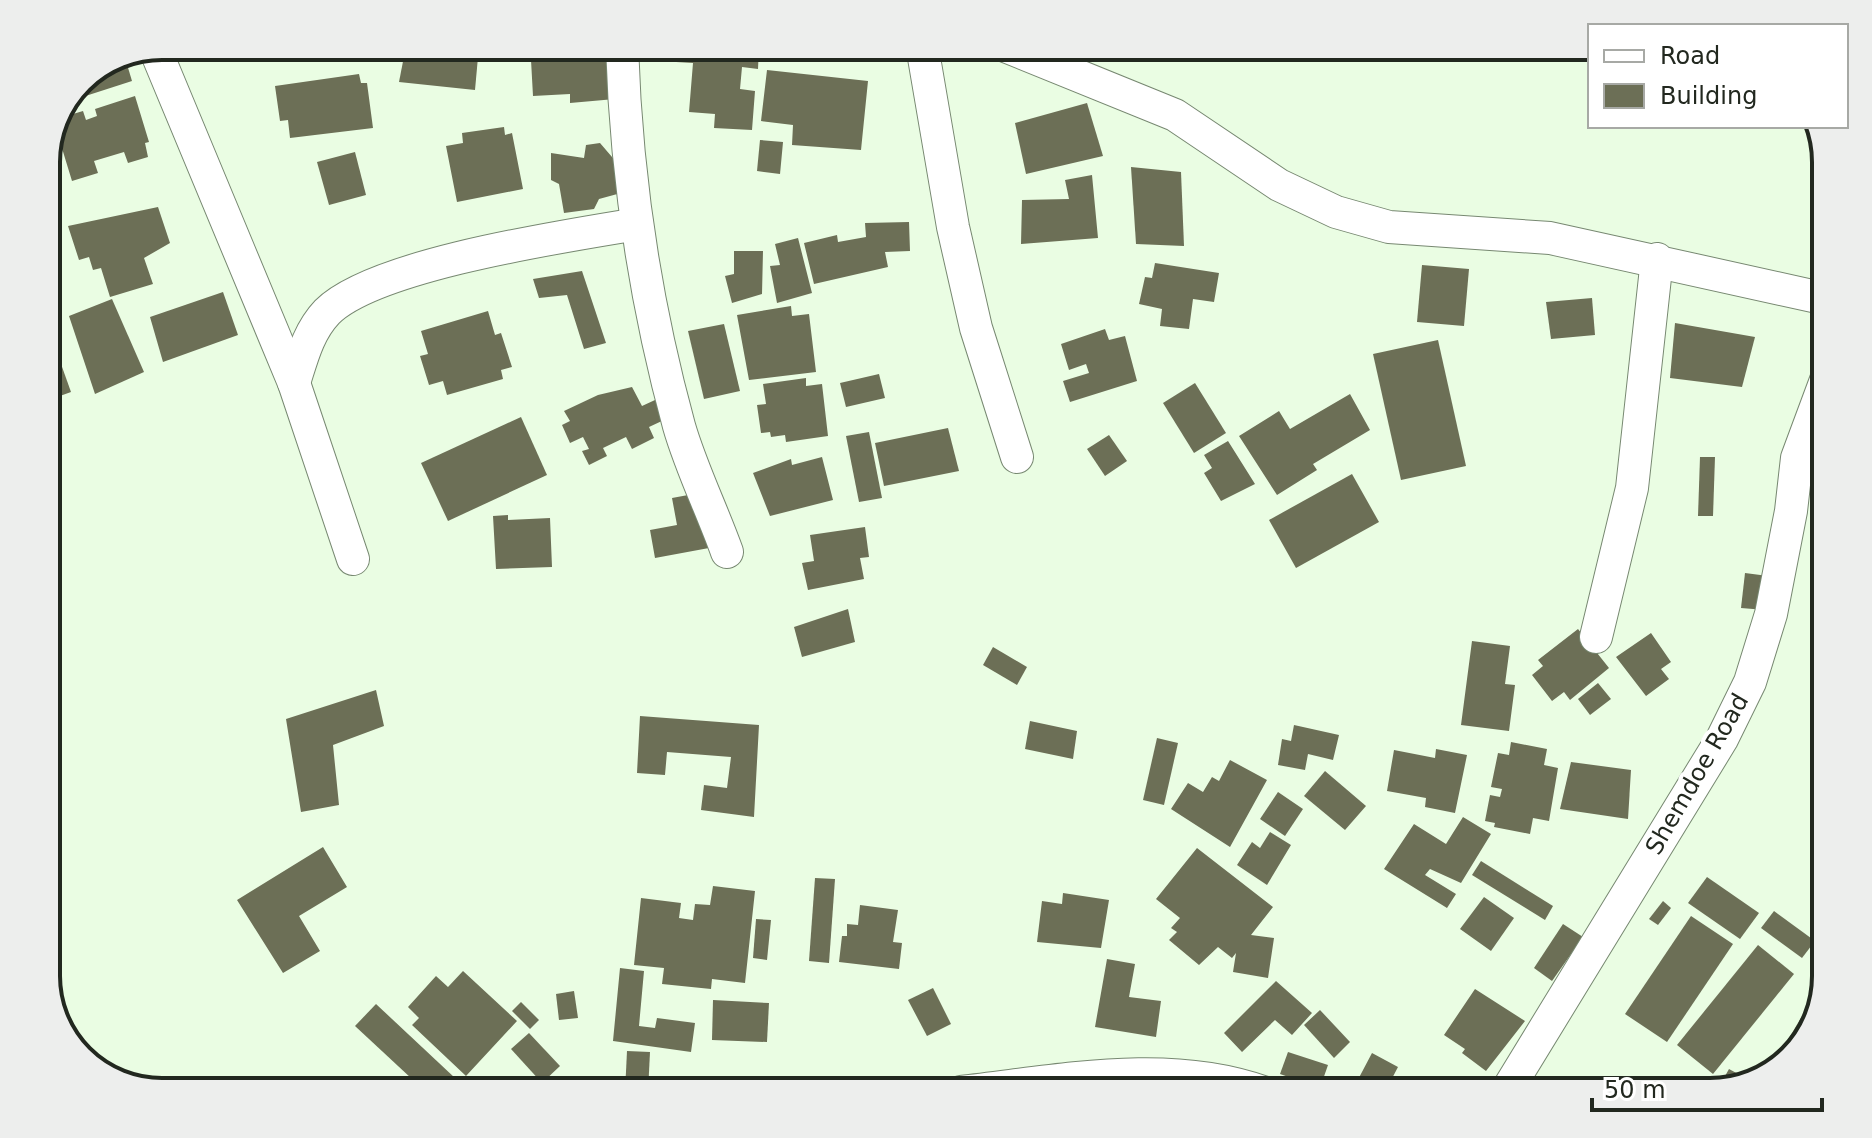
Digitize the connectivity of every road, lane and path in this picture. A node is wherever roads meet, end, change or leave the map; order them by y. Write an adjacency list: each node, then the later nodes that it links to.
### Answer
1 (160, 60): 8 (street)
2 (623, 60): 5 (street)
3 (925, 60): 10 (street)
4 (1039, 60): 6 (street)
5 (637, 224): 8 (street); 11 (street)
6 (1657, 259): 7 (street); 13 (street)
7 (1812, 296)
8 (294, 383): 12 (street)
9 (1812, 418): 16 (street, Shemdoe Road)
10 (1017, 457)
11 (727, 552)
12 (353, 559)
13 (1596, 637)
14 (1100, 1078): 15 (street)
15 (1192, 1078)
16 (1515, 1078)

